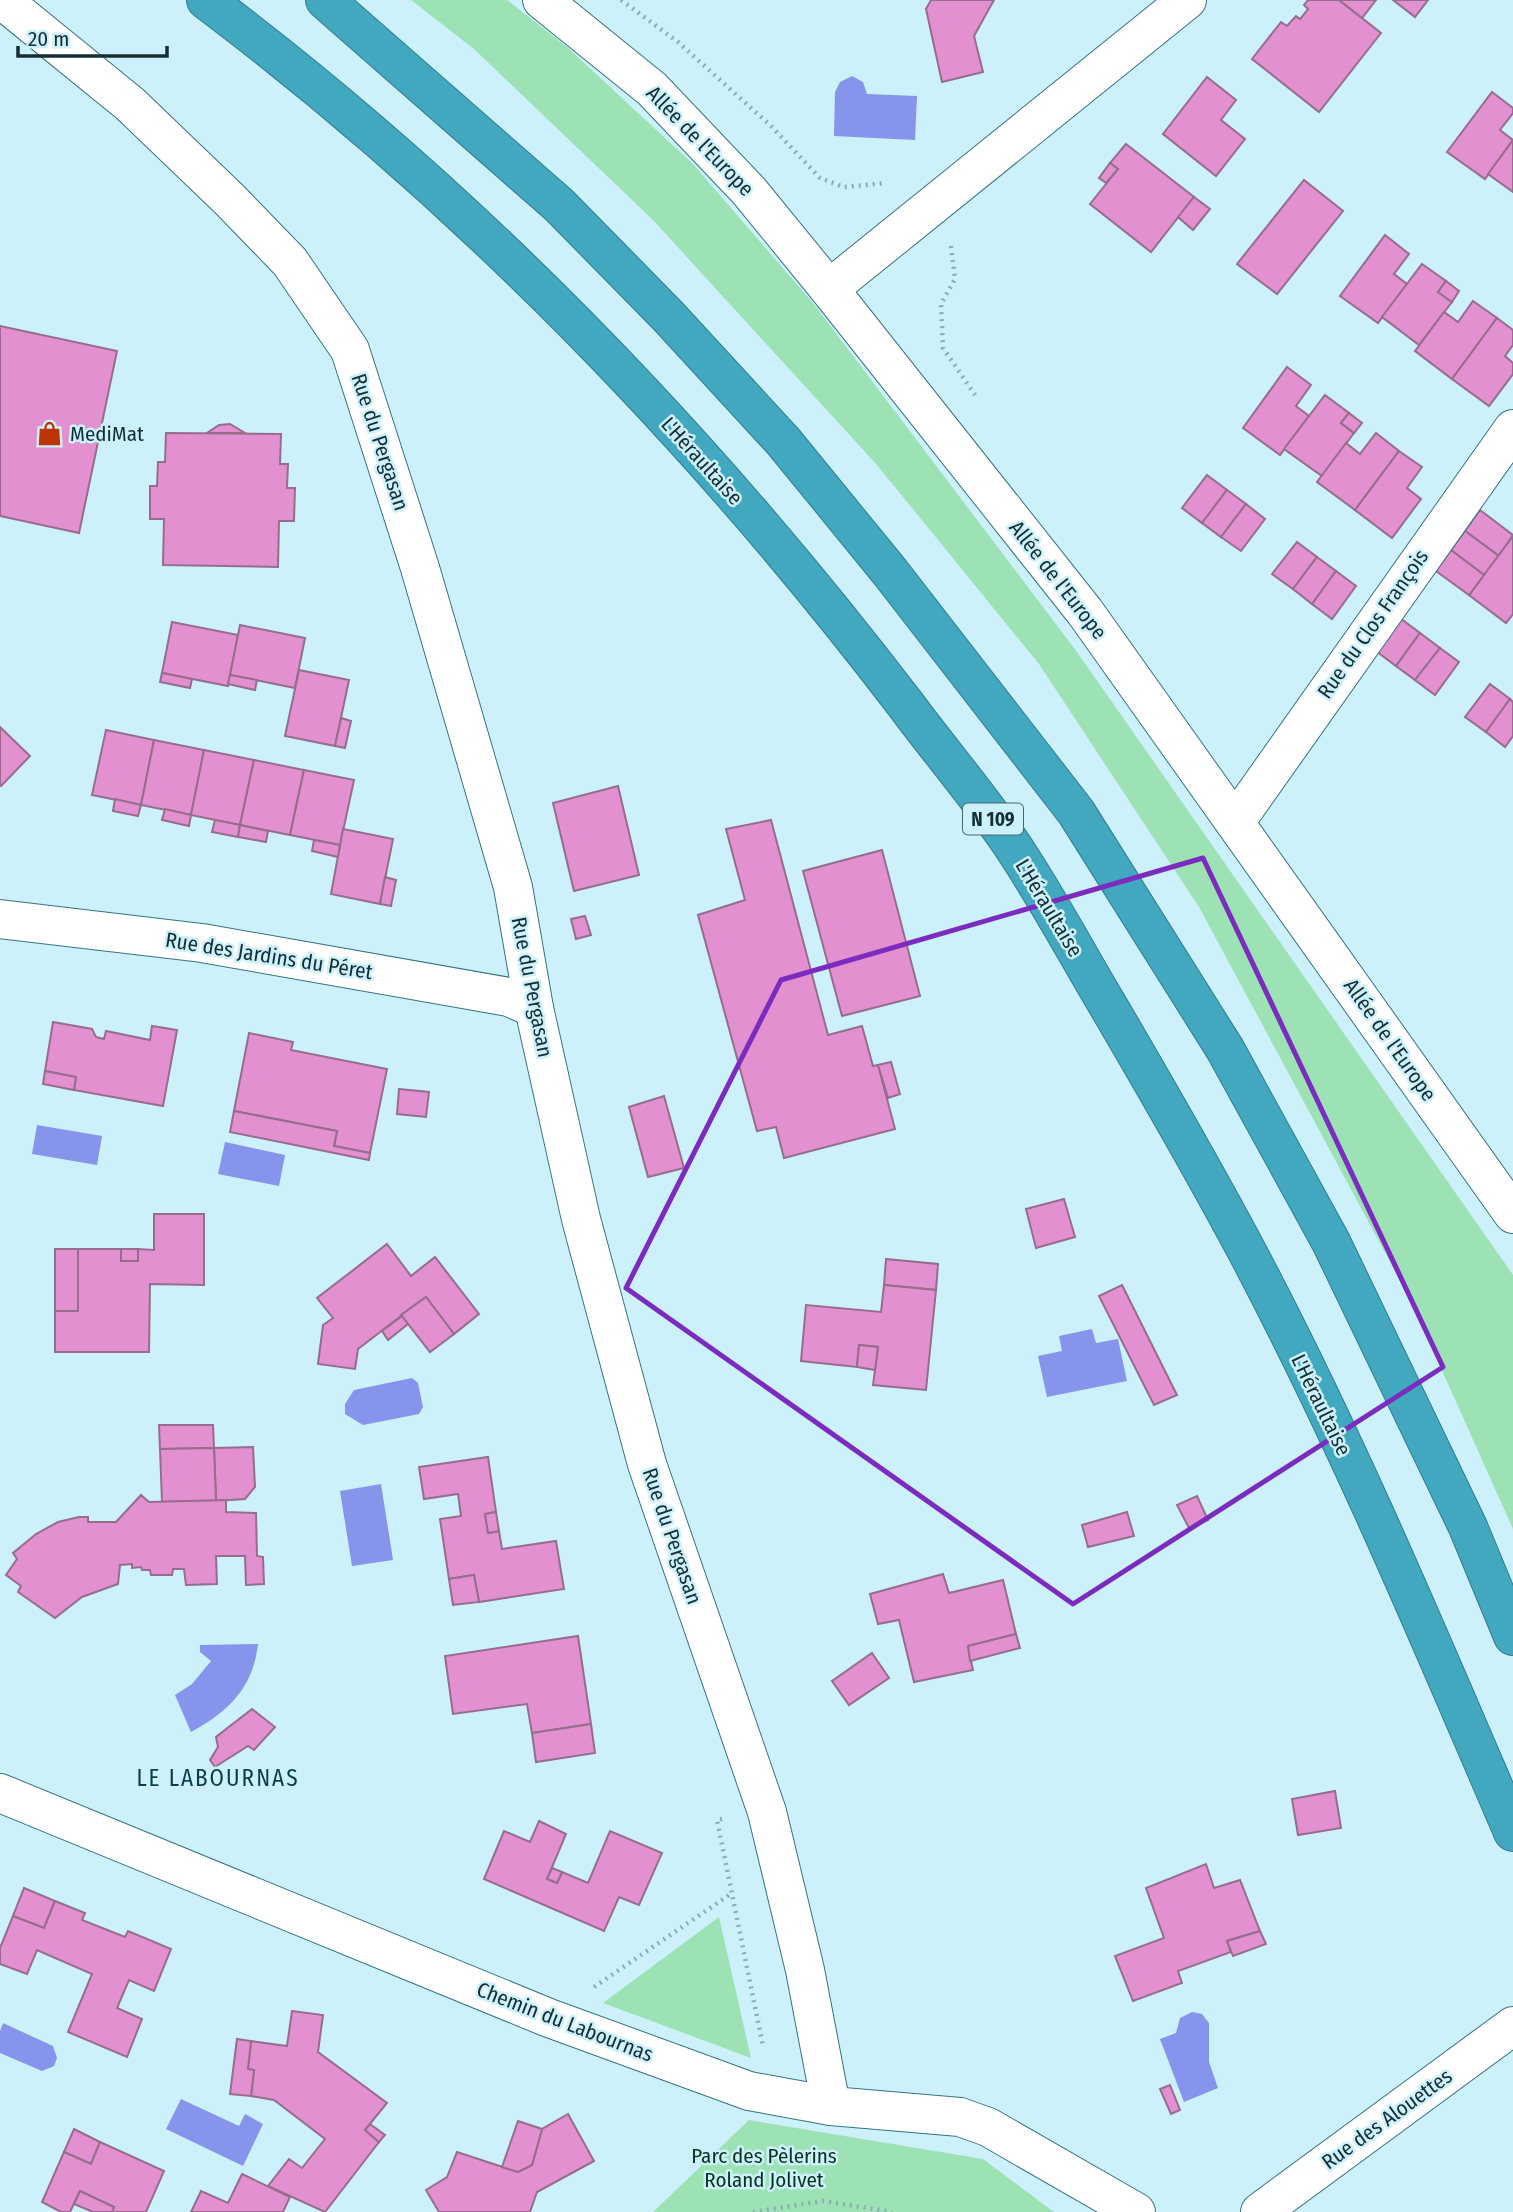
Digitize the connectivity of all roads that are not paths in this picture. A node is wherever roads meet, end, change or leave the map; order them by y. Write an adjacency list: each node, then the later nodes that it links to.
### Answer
1 (2, 0): 10 (street, Rue du Pergasan)
2 (206, 0): 14 (highway, L'Héraultaise / N 109)
3 (325, 0): 12 (highway)
4 (542, 0): 6 (street, Allée de l'Europe)
5 (1187, 0): 6 (street)
6 (829, 289): 8 (street, Allée de l'Europe)
7 (1513, 429): 8 (street, Rue du Clos François)
8 (1236, 821): 11 (street, Allée de l'Europe)
9 (0, 919): 10 (street, Rue des Jardins du Péret)
10 (534, 1008): 16 (street, Rue du Pergasan)
11 (1513, 1214)
12 (1513, 1636)
13 (0, 1793): 16 (street, Chemin du Labournas)
14 (1513, 1832)
15 (1513, 2026): 18 (street, Rue des Alouettes)
16 (831, 2106): 17 (street, Chemin du Labournas)
17 (1136, 2212)
18 (1260, 2212)

